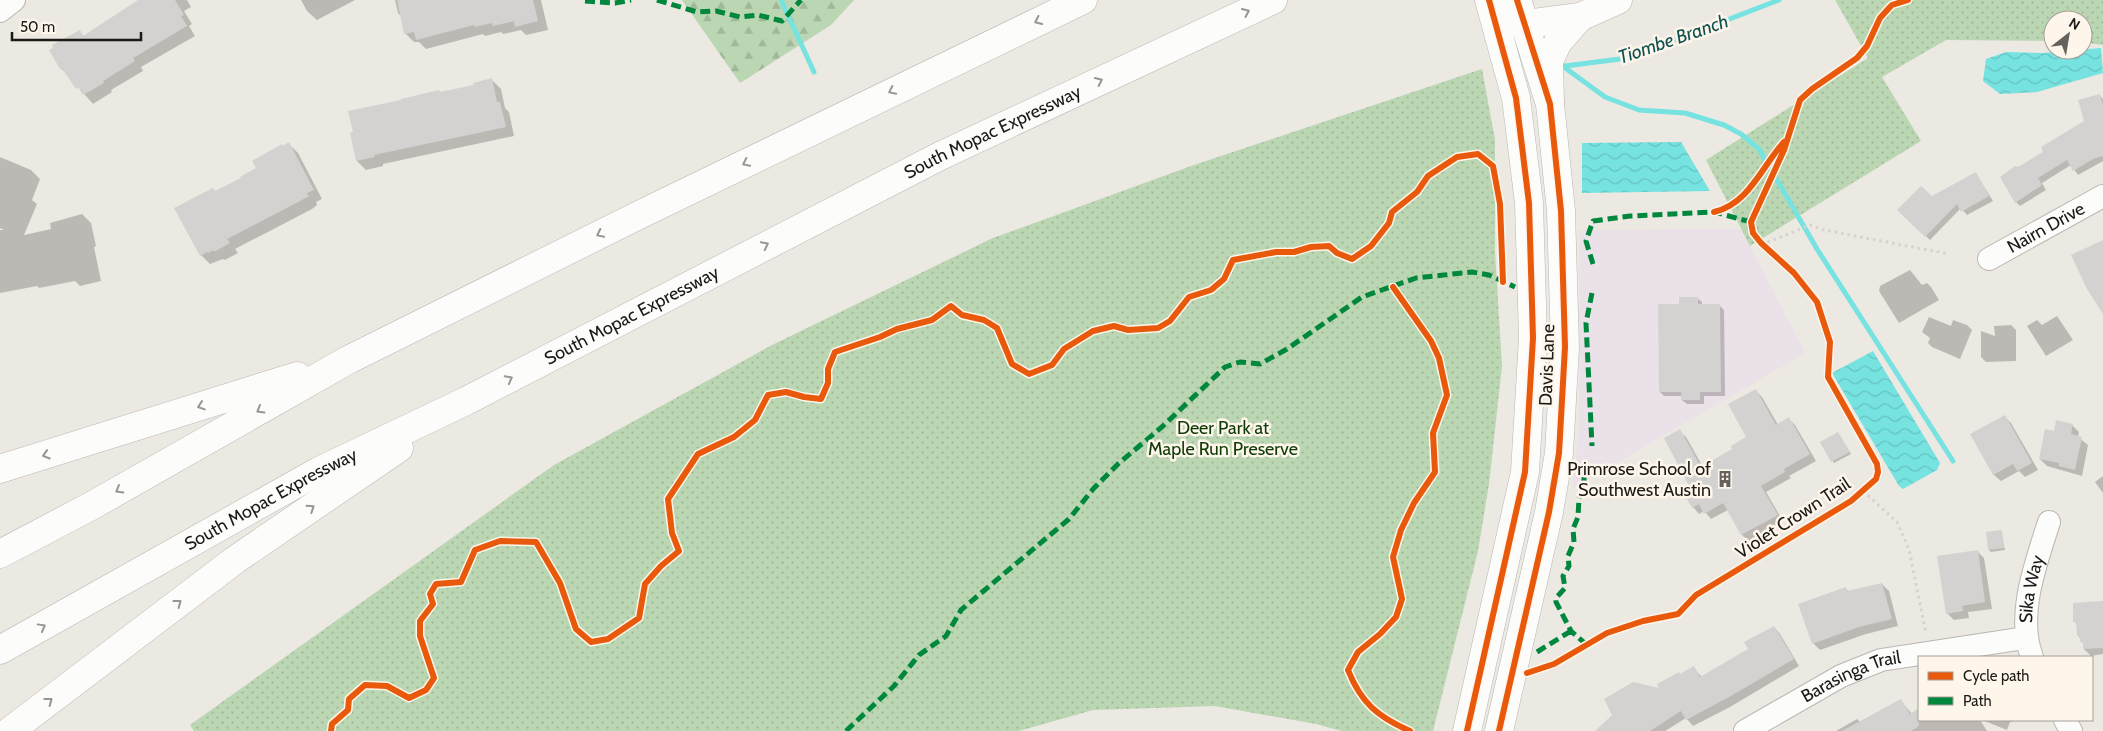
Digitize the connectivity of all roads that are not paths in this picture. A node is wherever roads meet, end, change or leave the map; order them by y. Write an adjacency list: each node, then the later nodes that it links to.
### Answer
1 (14, 0): 6 (street)
2 (1083, 0): 12 (main road, one-way to 12)
3 (1273, 0): 13 (main road, South Mopac Expressway, one-way to 3)
4 (1618, 0): 8 (main road)
5 (1490, 4): 7 (main road); 14 (main road, Davis Lane)
6 (0, 11)
7 (1521, 12): 8 (main road); 9 (main road, Davis Lane)
8 (1580, 17): 9 (main road)
9 (1550, 104): 15 (main road, Davis Lane)
10 (2103, 196): 11 (street, Nairn Drive)
11 (1989, 259)
12 (348, 360): 16 (main road, one-way to 16); 18 (main road, one-way to 18)
13 (466, 401): 20 (main road, South Mopac Expressway, one-way to 13); 21 (main road, one-way to 13)
14 (1527, 449): 15 (main road); 22 (main road, Davis Lane)
15 (1559, 453): 23 (main road, Davis Lane)
16 (0, 469)
17 (2049, 522): 19 (street, Sika Way)
18 (0, 554)
19 (2028, 648): 24 (street, Barasinga Trail)
20 (0, 650)
21 (10, 731)
22 (1466, 731)
23 (1499, 731)
24 (1745, 731)

